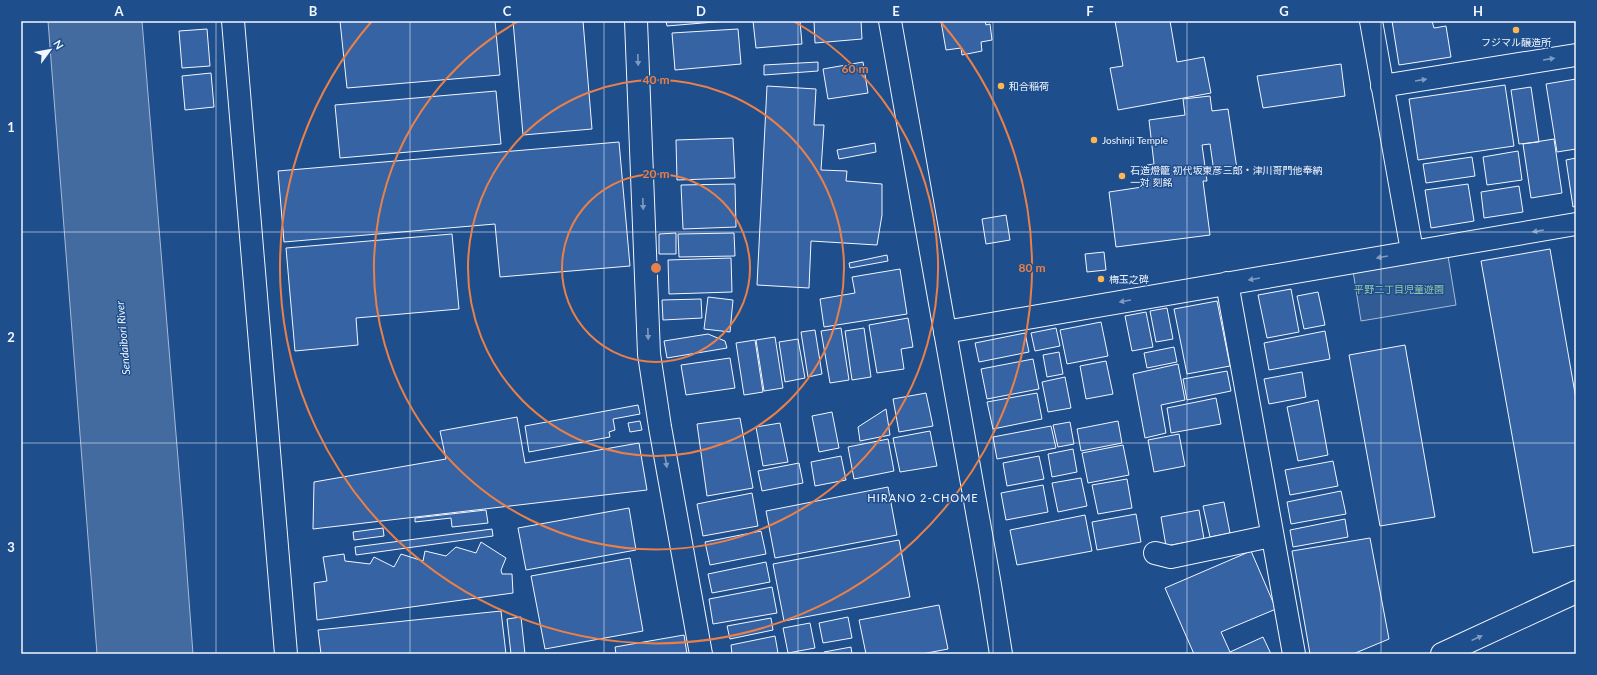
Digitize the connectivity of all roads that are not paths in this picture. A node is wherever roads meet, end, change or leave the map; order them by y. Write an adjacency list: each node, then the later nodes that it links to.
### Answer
1 (233, 21): 14 (street)
2 (636, 21): 15 (street, one-way to 15)
3 (890, 21): 10 (street)
4 (1371, 21): 6 (street)
5 (1576, 55): 6 (street, one-way to 5)
6 (1382, 86): 8 (street)
7 (1576, 224): 8 (street, one-way to 8)
8 (1412, 251): 9 (street, one-way to 9)
9 (1227, 283): 10 (street, one-way to 10); 11 (street)
10 (945, 332): 16 (street)
11 (1271, 536): 12 (street); 17 (street)
12 (1155, 553)
13 (1576, 592): 18 (street, one-way to 13)
14 (286, 654)
15 (701, 654)
16 (1001, 654)
17 (1294, 654)
18 (1442, 654)

